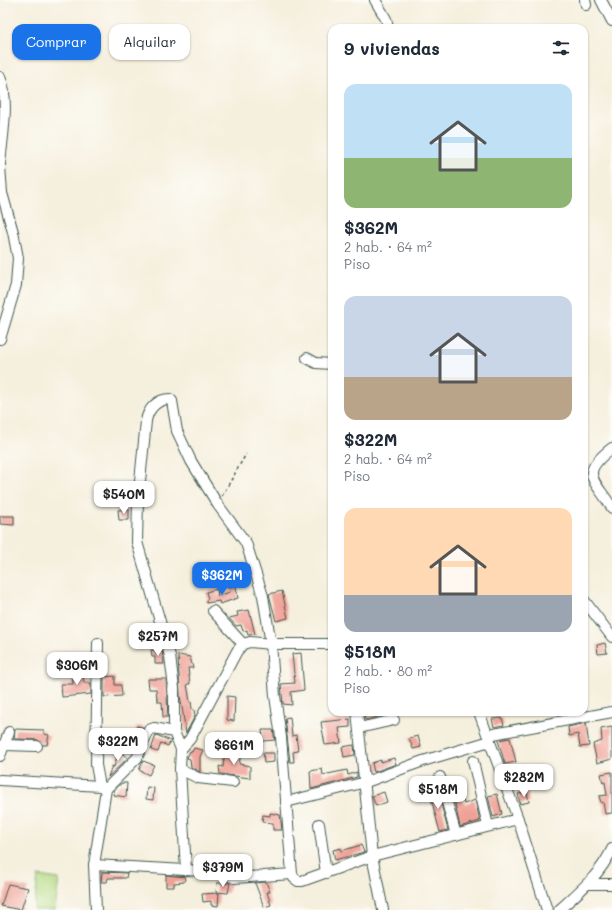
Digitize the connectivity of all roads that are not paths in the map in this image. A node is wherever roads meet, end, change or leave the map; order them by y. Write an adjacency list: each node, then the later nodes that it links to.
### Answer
1 (375, 0): 4 (street)
2 (601, 0): 3 (street)
3 (612, 20)
4 (387, 24)
5 (0, 77): 6 (street)
6 (0, 165): 7 (street)
7 (0, 339)
8 (307, 358): 9 (street)
9 (328, 364)
10 (612, 448): 11 (street)
11 (612, 508)
12 (588, 605): 14 (street)
13 (213, 611): 16 (street)
14 (612, 637)
15 (98, 643): 37 (street)
16 (243, 644): 17 (street); 29 (street)
17 (271, 644): 18 (street); 25 (street); 38 (street)
18 (328, 644)
19 (612, 712): 26 (street)
20 (357, 716): 23 (street)
21 (481, 716): 26 (street)
22 (394, 720): 23 (street)
23 (358, 728): 36 (street)
24 (9, 732): 27 (street)
25 (174, 732): 29 (street); 37 (street)
26 (489, 738): 36 (street); 39 (street)
27 (5, 744): 28 (street); 30 (street)
28 (37, 746)
29 (181, 749): 32 (street)
30 (0, 756)
31 (473, 760): 41 (street)
32 (180, 769): 35 (street); 46 (street)
33 (440, 777): 42 (street)
34 (0, 780): 37 (street)
35 (233, 782)
36 (366, 782): 38 (street); 44 (street)
37 (103, 788): 45 (street)
38 (286, 802): 48 (street)
39 (518, 819): 41 (street); 55 (street)
40 (319, 824): 47 (street)
41 (488, 826): 42 (street)
42 (456, 835): 44 (street)
43 (612, 849): 50 (street)
44 (372, 856): 47 (street); 54 (street)
45 (94, 865): 46 (street); 53 (street)
46 (186, 870): 48 (street)
47 (326, 873): 48 (street)
48 (292, 874)
49 (612, 878): 51 (street)
50 (588, 884): 51 (street); 56 (street)
51 (600, 884): 52 (street)
52 (612, 884)
53 (96, 910)
54 (383, 910)
55 (547, 910)
56 (559, 910)

